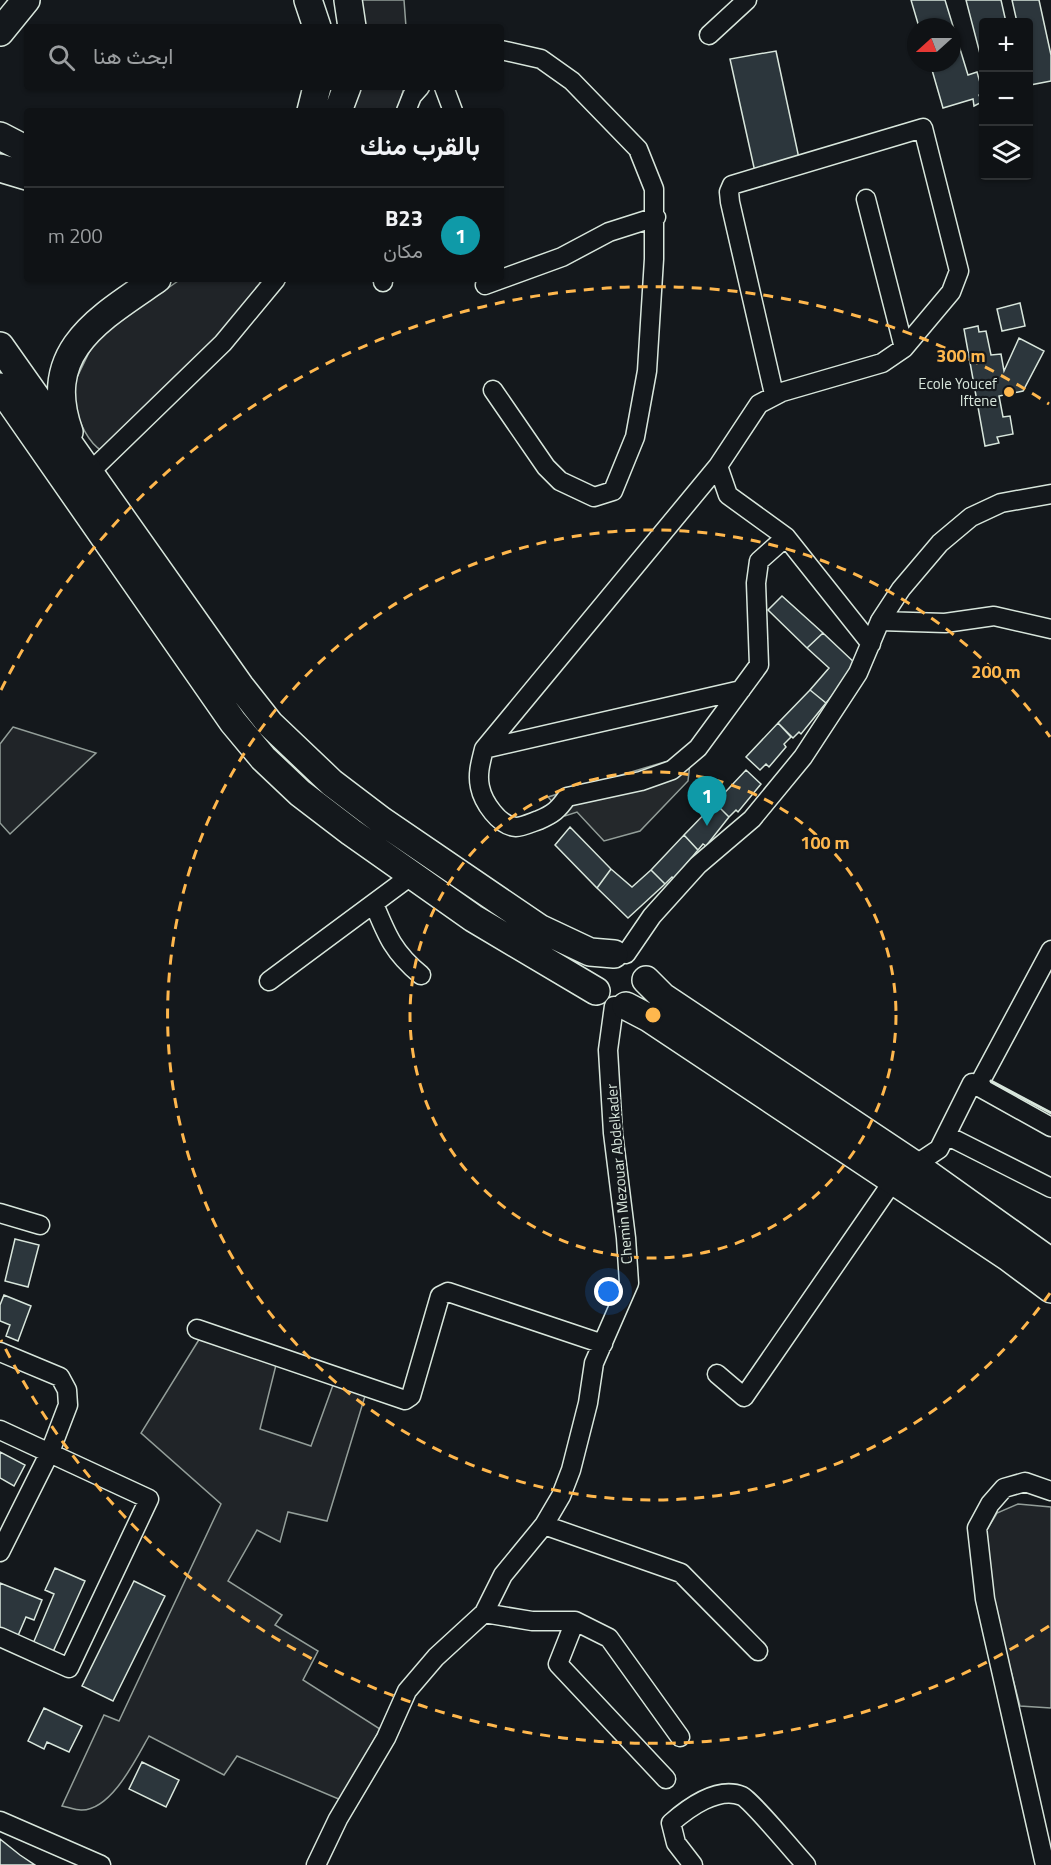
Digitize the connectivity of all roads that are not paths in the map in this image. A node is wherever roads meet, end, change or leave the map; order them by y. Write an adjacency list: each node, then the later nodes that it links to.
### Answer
1 (27, 0): 7 (highway)
2 (308, 0): 5 (highway)
3 (348, 0): 6 (highway)
4 (747, 0): 8 (street)
5 (316, 24)
6 (351, 24)
7 (0, 32)
8 (709, 35)
9 (504, 51): 23 (street)
10 (316, 90): 14 (highway)
11 (346, 90): 15 (highway)
12 (418, 90): 16 (street)
13 (445, 90): 17 (street)
14 (312, 108)
15 (339, 108)
16 (408, 108)
17 (452, 108)
18 (0, 136): 19 (highway)
19 (24, 148)
20 (0, 168): 21 (highway)
21 (24, 175)
22 (866, 199): 30 (street)
23 (656, 217): 24 (street); 32 (street)
24 (504, 278)
25 (153, 282): 34 (highway)
26 (274, 282): 34 (street)
27 (493, 282): 28 (street)
28 (485, 285)
29 (0, 346): 34 (highway)
30 (904, 348): 33 (street); 33 (street)
31 (0, 387): 43 (highway)
32 (493, 390)
33 (774, 394): 35 (street)
34 (84, 464): 46 (highway)
35 (718, 465): 37 (street); 42 (street)
36 (1051, 494): 38 (street)
37 (786, 537): 40 (street); 41 (street)
38 (880, 621): 39 (street); 40 (street)
39 (1051, 629)
40 (871, 644): 46 (street)
41 (741, 690): 42 (street); 42 (street)
42 (484, 749)
43 (412, 875): 44 (street); 50 (highway)
44 (374, 904): 47 (street); 49 (street)
45 (1051, 950): 51 (street)
46 (620, 954): 48 (highway); 50 (highway)
47 (421, 975)
48 (646, 980): 50 (highway); 54 (highway)
49 (269, 981)
50 (612, 1001): 55 (highway); 62 (street, Chemin Mezouar Abdelkader)
51 (978, 1086): 52 (street); 53 (street)
52 (1051, 1127)
53 (946, 1135): 54 (street); 56 (street)
54 (915, 1165): 59 (highway)
55 (893, 1181): 60 (highway); 64 (street)
56 (1051, 1188)
57 (0, 1213): 58 (street)
58 (40, 1225)
59 (1051, 1262)
60 (1051, 1289)
61 (197, 1329): 62 (street)
62 (603, 1344): 68 (street, Chemin Mezouar Abdelkader)
63 (0, 1352): 66 (street)
64 (717, 1374)
65 (0, 1430): 66 (street)
66 (50, 1452): 69 (street); 72 (street)
67 (1051, 1491): 82 (street)
68 (544, 1525): 70 (street, Chemin Mezouar Abdelkader); 73 (street)
69 (0, 1552)
70 (484, 1613): 71 (street); 79 (street, Chemin Mezouar Abdelkader)
71 (575, 1621): 74 (street); 75 (street)
72 (0, 1637)
73 (758, 1651)
74 (680, 1737)
75 (666, 1779)
76 (0, 1821): 77 (street)
77 (82, 1861): 78 (street)
78 (101, 1865)
79 (316, 1865)
80 (693, 1865): 81 (street)
81 (806, 1865)
82 (1044, 1865)

